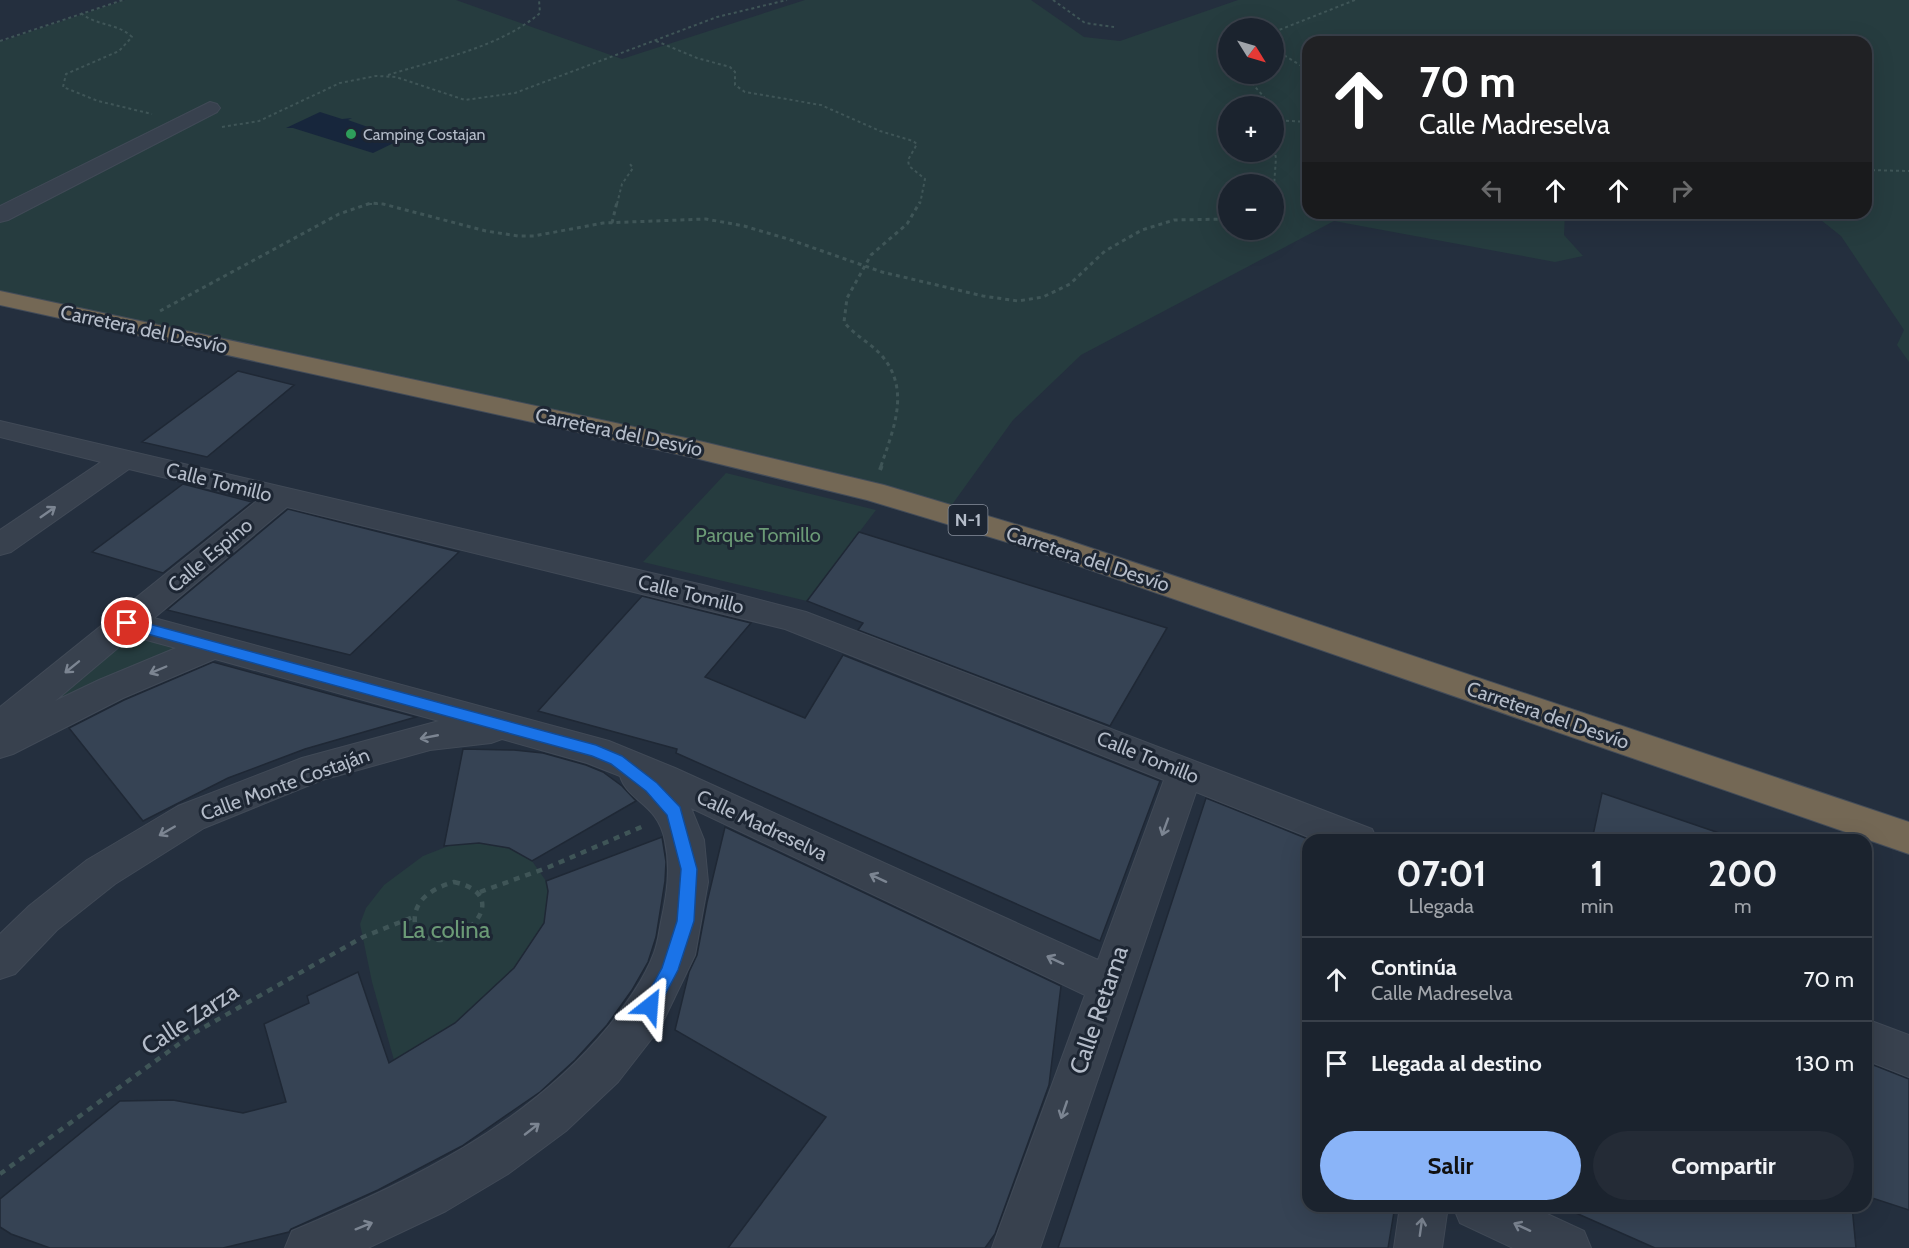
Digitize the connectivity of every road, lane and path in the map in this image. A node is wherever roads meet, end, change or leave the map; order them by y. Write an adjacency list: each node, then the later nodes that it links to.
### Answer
1 (123, 0): 6 (path)
2 (539, 0): 13 (path)
3 (787, 0): 10 (path)
4 (1053, 0): 7 (path)
5 (1355, 0): 8 (path)
6 (81, 13): 9 (path); 19 (path)
7 (1114, 27)
8 (1284, 28)
9 (0, 41)
10 (655, 41): 13 (path); 26 (path)
11 (1284, 55): 12 (path)
12 (1302, 66)
13 (385, 76): 19 (path)
14 (1252, 84): 15 (path)
15 (1262, 96)
16 (210, 108): 19 (street)
17 (1284, 121): 18 (path)
18 (1302, 122)
19 (173, 126): 23 (street)
20 (630, 164): 25 (path)
21 (1872, 170): 22 (path)
22 (1909, 171)
23 (0, 215)
24 (1218, 219): 26 (path)
25 (612, 223): 26 (path); 28 (path)
26 (866, 266): 31 (path)
27 (0, 298): 28 (highway, Carretera del Desvío / N-1)
28 (135, 328): 31 (highway, Carretera del Desvío / N-1)
29 (0, 429): 30 (street, Calle Tomillo)
30 (124, 459): 32 (street, Calle Tomillo); 33 (street, one-way to 30)
31 (874, 492): 43 (highway, Carretera del Desvío / N-1)
32 (280, 497): 34 (street, Calle Espino); 40 (street, Calle Tomillo)
33 (0, 546)
34 (127, 623): 35 (street, Calle Madreselva); 36 (street, Calle Espino, one-way to 36)
35 (212, 647): 37 (street, Calle Madreselva); 38 (street, one-way to 38)
36 (0, 727)
37 (508, 727): 39 (street, Calle Madreselva); 46 (street, Calle Monte Costaján, one-way to 46)
38 (0, 744)
39 (616, 760): 41 (street); 47 (street, Calle Madreselva, one-way to 39)
40 (1185, 772): 42 (street, Calle Tomillo); 47 (street, Calle Retama, one-way to 47)
41 (675, 812): 44 (path); 53 (street, one-way to 41)
42 (1343, 834)
43 (1909, 838)
44 (480, 892): 45 (path); 45 (path)
45 (413, 917): 50 (path, Calle Zarza)
46 (0, 961)
47 (1108, 985): 54 (street, Calle Retama, one-way to 54)
48 (1872, 1041): 49 (street)
49 (1909, 1056)
50 (0, 1174)
51 (1423, 1212): 55 (street, one-way to 51)
52 (1490, 1212): 56 (street, one-way to 52)
53 (309, 1248)
54 (1016, 1248)
55 (1418, 1248)
56 (1567, 1248)

